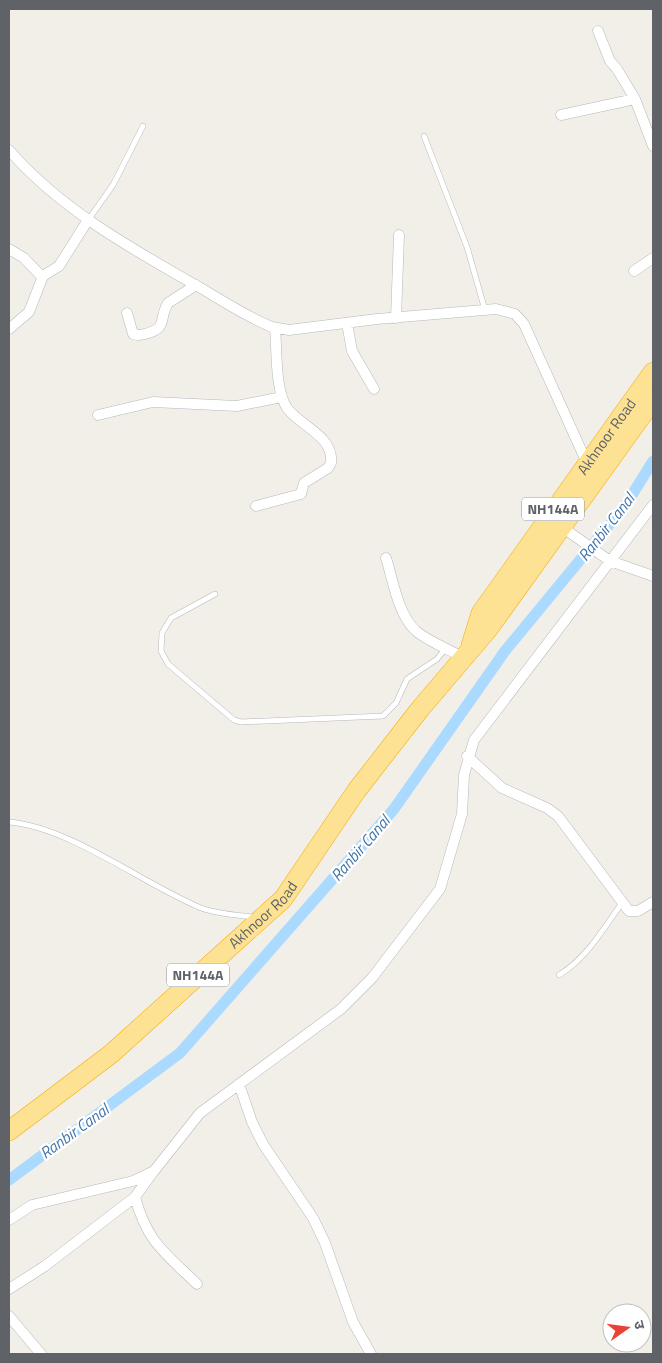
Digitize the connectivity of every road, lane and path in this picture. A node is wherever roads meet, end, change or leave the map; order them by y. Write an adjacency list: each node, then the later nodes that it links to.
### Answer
1 (598, 31): 2 (street)
2 (635, 99): 3 (street); 6 (street)
3 (561, 115)
4 (143, 126): 8 (lane)
5 (424, 136): 15 (lane)
6 (653, 146)
7 (9, 150): 8 (street)
8 (88, 220): 13 (street); 14 (street)
9 (399, 235): 17 (street)
10 (9, 249): 13 (street)
11 (653, 258): 12 (street)
12 (634, 271)
13 (42, 277): 20 (street)
14 (196, 285): 16 (street); 19 (street)
15 (485, 310): 17 (street); 26 (street)
16 (127, 313)
17 (396, 318): 18 (street)
18 (347, 323): 19 (street); 22 (street)
19 (275, 328): 23 (street)
20 (9, 330)
21 (653, 372): 26 (highway, Akhnoor Road / NH144A)
22 (374, 389)
23 (282, 397): 25 (street); 28 (street)
24 (653, 400): 29 (highway, Akhnoor Road / NH144A)
25 (98, 415)
26 (587, 463): 35 (highway, Akhnoor Road / NH144A)
27 (653, 505): 31 (street)
28 (256, 506)
29 (562, 526): 31 (street); 35 (highway, Akhnoor Road / NH144A)
30 (386, 558): 34 (street)
31 (610, 561): 32 (street); 36 (street)
32 (653, 576)
33 (215, 594): 34 (lane)
34 (447, 648): 35 (street)
35 (466, 656): 40 (highway, Akhnoor Road / NH144A)
36 (467, 756): 39 (street); 42 (street)
37 (9, 822): 40 (lane)
38 (653, 902): 39 (street)
39 (622, 903): 41 (lane)
40 (262, 918): 43 (highway, Akhnoor Road / NH144A)
41 (559, 975)
42 (239, 1084): 44 (street); 51 (street)
43 (9, 1131)
44 (154, 1171): 45 (street); 46 (street)
45 (136, 1197): 47 (street); 48 (street)
46 (9, 1220)
47 (197, 1284)
48 (9, 1289)
49 (9, 1316): 50 (street)
50 (41, 1354)
51 (372, 1354)

